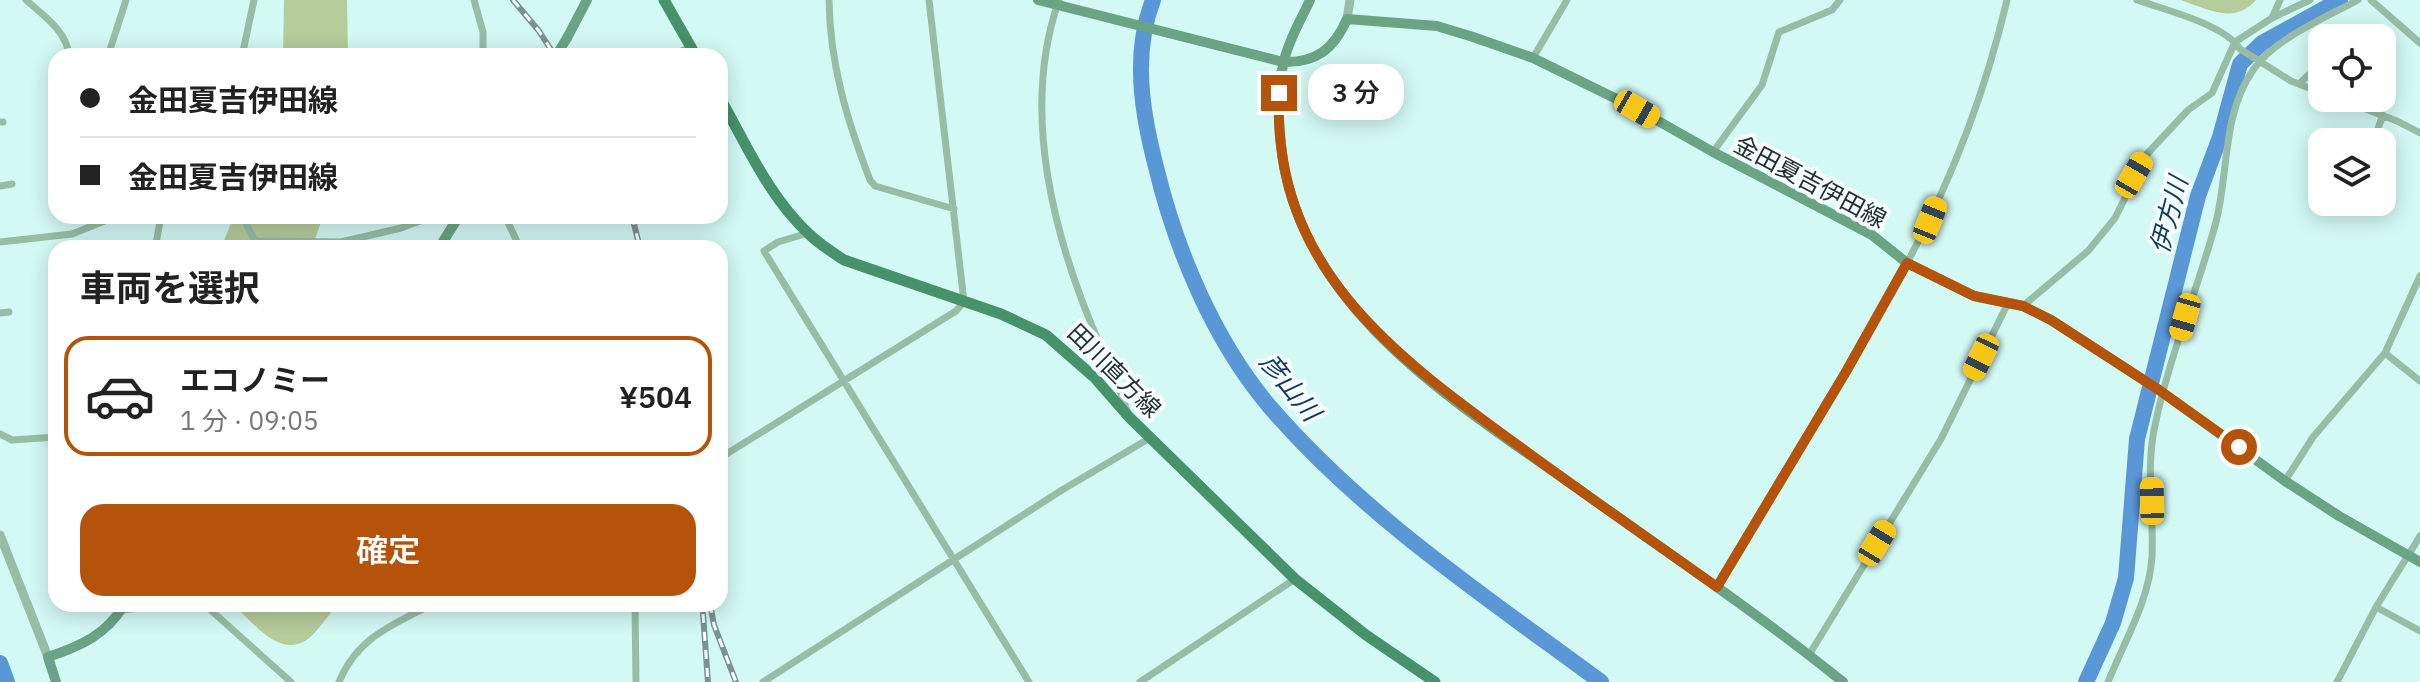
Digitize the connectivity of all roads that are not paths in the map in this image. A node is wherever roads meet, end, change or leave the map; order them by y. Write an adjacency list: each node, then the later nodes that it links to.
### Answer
1 (26, 0): 25 (street)
2 (126, 0): 26 (street)
3 (254, 0): 27 (street)
4 (474, 0): 28 (street)
5 (587, 0): 29 (main road, bridge)
6 (664, 0): 30 (main road)
7 (829, 0): 45 (street)
8 (929, 0): 45 (street)
9 (1038, 0): 20 (main road)
10 (1310, 0): 33 (main road)
11 (1350, 0): 22 (street)
12 (1567, 0): 31 (street)
13 (1840, 0): 42 (street)
14 (2007, 0): 51 (street)
15 (2137, 0): 24 (street)
16 (2280, 0): 21 (street)
17 (2310, 0): 21 (street)
18 (2358, 0): 32 (street)
19 (2371, 0): 23 (street)
20 (1061, 4): 33 (main road); 60 (street)
21 (2272, 18): 24 (street)
22 (1347, 19): 31 (main road, 金田夏吉伊田線); 33 (main road)
23 (2420, 43)
24 (2237, 45): 32 (street); 55 (street)
25 (68, 48)
26 (111, 48)
27 (244, 48)
28 (483, 48)
29 (561, 48)
30 (692, 48)
31 (1533, 58): 42 (main road, 金田夏吉伊田線)
32 (2259, 59): 35 (street); 59 (street)
33 (1283, 62): 72 (main road)
34 (2308, 75): 35 (street)
35 (2299, 84): 36 (street)
36 (2308, 88)
37 (728, 112): 48 (main road, 田川直方線)
38 (2375, 112): 39 (street)
39 (2383, 115): 40 (street); 41 (street)
40 (2378, 128)
41 (2420, 133)
42 (1713, 152): 51 (main road, 金田夏吉伊田線)
43 (12, 184): 44 (street)
44 (0, 186)
45 (954, 209): 53 (street)
46 (97, 224): 50 (street)
47 (412, 224): 49 (street)
48 (808, 233): 53 (main road, 田川直方線); 58 (street)
49 (359, 240)
50 (0, 242)
51 (1907, 263): 54 (main road, 金田夏吉伊田線); 72 (street)
52 (2420, 276): 56 (street)
53 (964, 302): 58 (street); 60 (main road, 田川直方線)
54 (2008, 303): 55 (main road, 金田夏吉伊田線); 79 (street)
55 (2023, 306): 59 (main road, 金田夏吉伊田線)
56 (2385, 353): 57 (street); 65 (street)
57 (2420, 381)
58 (843, 383): 64 (street); 69 (street)
59 (2161, 392): 65 (main road, 金田夏吉伊田線); 90 (street)
60 (1129, 417): 63 (main road, 田川直方線)
61 (0, 434): 62 (street)
62 (48, 438)
63 (1150, 438): 69 (street); 71 (main road, 田川直方線)
64 (728, 453)
65 (2285, 481): 68 (main road, 金田夏吉伊田線)
66 (0, 535): 80 (street)
67 (2420, 536): 68 (street)
68 (2409, 555): 70 (main road, 金田夏吉伊田線); 73 (street)
69 (955, 560): 85 (street); 86 (street)
70 (2420, 562)
71 (1295, 579): 87 (street); 88 (main road, 田川直方線)
72 (1717, 587): 79 (main road)
73 (2376, 607): 78 (street); 91 (street)
74 (120, 612): 80 (main road)
75 (213, 612): 82 (street)
76 (417, 612): 83 (street)
77 (635, 612): 84 (street)
78 (2420, 631)
79 (1809, 655): 89 (main road)
80 (48, 657): 81 (main road)
81 (56, 682)
82 (291, 682)
83 (339, 682)
84 (636, 682)
85 (763, 682)
86 (1029, 682)
87 (1140, 682)
88 (1435, 682)
89 (1843, 682)
90 (2108, 682)
91 (2337, 682)

